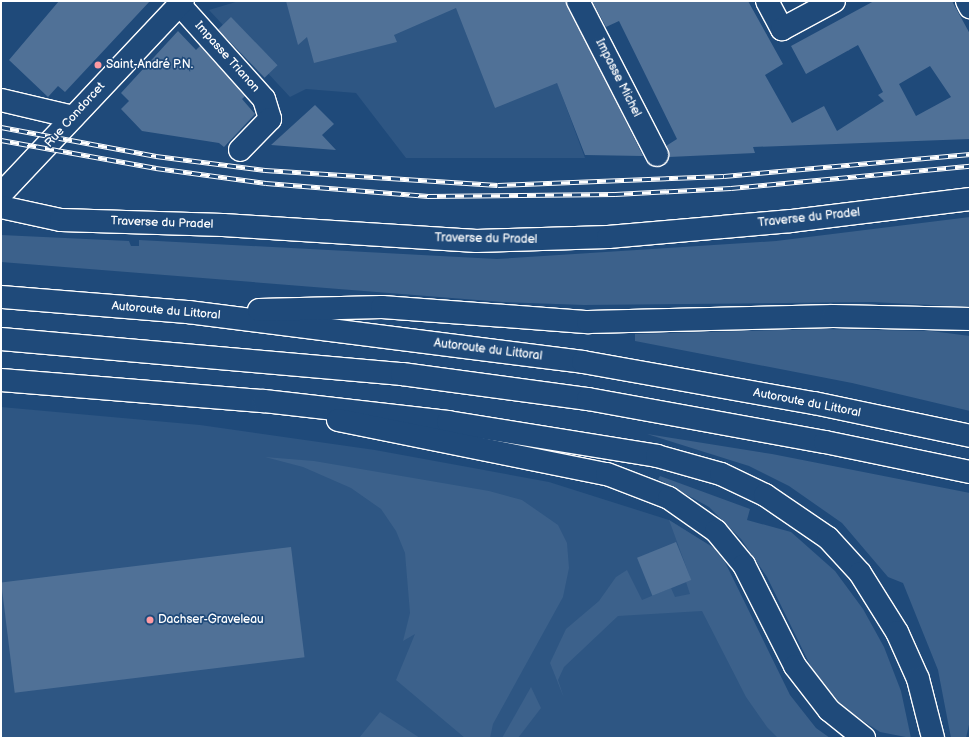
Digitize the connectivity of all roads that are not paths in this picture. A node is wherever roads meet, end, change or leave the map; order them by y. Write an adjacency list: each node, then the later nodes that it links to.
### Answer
1 (578, 1): 10 (main road, Impasse Michel)
2 (767, 1): 3 (main road)
3 (834, 1)
4 (967, 1): 6 (main road)
5 (181, 2): 8 (main road, Rue Condorcet); 9 (main road, Impasse Trianon)
6 (970, 6)
7 (1, 100): 8 (main road)
8 (73, 117): 11 (main road, Rue Condorcet)
9 (240, 150)
10 (657, 155)
11 (1, 194)
12 (970, 199): 13 (main road, Traverse du Pradel)
13 (1, 207)
14 (1, 297): 15 (main road, Autoroute du Littoral)
15 (188, 312): 16 (main road); 22 (main road, Autoroute du Littoral)
16 (936, 317): 17 (main road); 18 (main road)
17 (970, 319)
18 (970, 322)
19 (1, 339): 23 (main road)
20 (1, 380): 21 (main road)
21 (264, 401): 24 (main road); 25 (main road)
22 (970, 436)
23 (970, 472)
24 (932, 733)
25 (864, 738)

